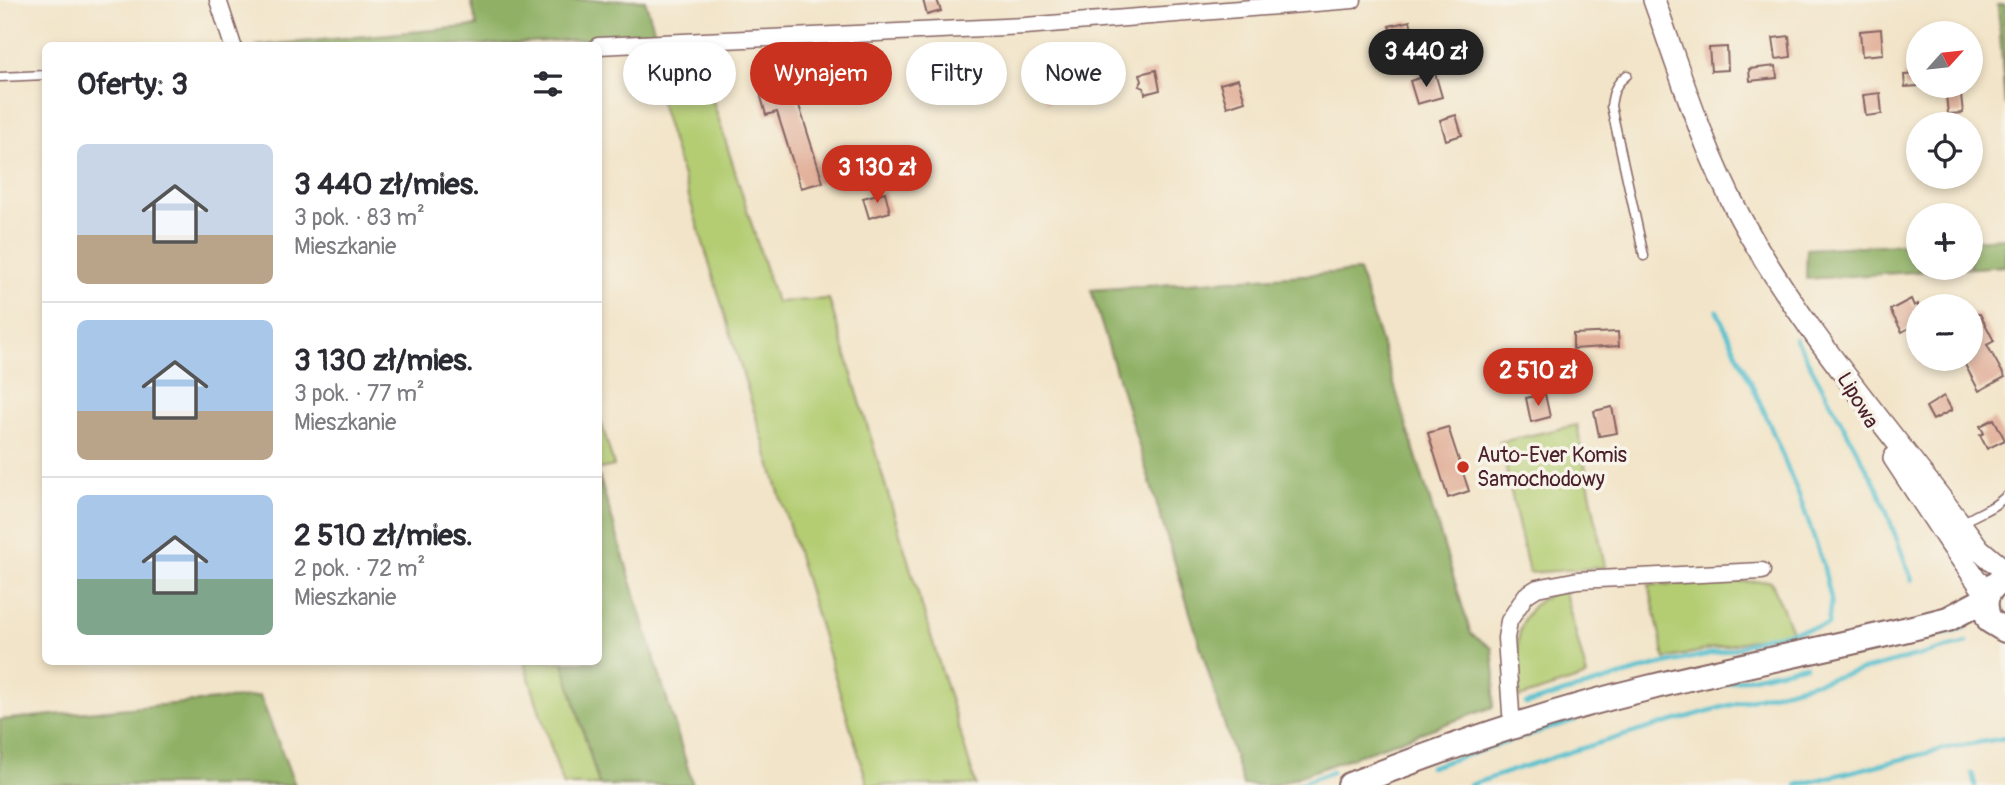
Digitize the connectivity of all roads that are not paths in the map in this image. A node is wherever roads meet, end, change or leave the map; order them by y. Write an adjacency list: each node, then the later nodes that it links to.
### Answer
1 (218, 0): 4 (street)
2 (1353, 0): 5 (street)
3 (1654, 0): 13 (main road, Lipowa)
4 (232, 42)
5 (602, 46)
6 (42, 75): 8 (lane)
7 (1627, 75): 9 (lane)
8 (0, 77)
9 (1643, 256)
10 (2005, 497): 11 (lane)
11 (1997, 505): 12 (lane); 13 (lane)
12 (2005, 510)
13 (1953, 531): 15 (main road, Lipowa); 16 (main road, Lipowa)
14 (1762, 571): 17 (street)
15 (2005, 571)
16 (1995, 605): 17 (highway)
17 (1515, 726): 18 (highway)
18 (1350, 785)

